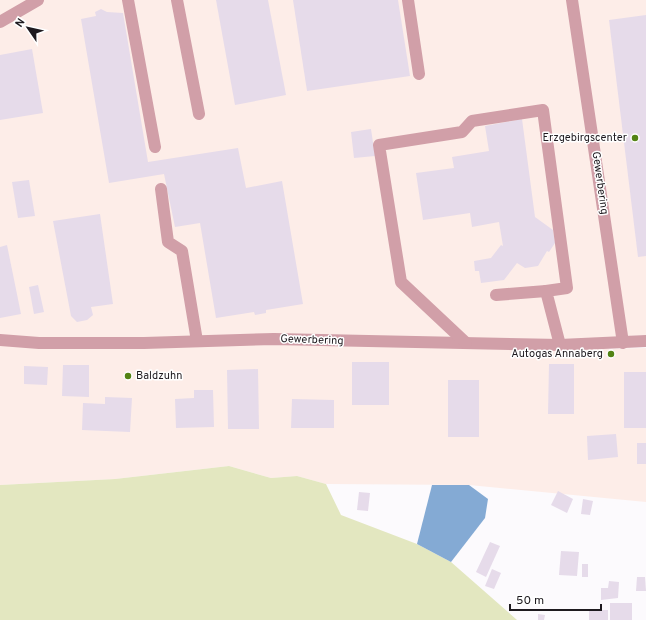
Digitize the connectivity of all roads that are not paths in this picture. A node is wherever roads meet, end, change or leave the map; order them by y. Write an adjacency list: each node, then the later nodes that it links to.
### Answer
1 (38, 0): 6 (street)
2 (128, 0): 9 (street)
3 (177, 0): 8 (street)
4 (408, 0): 7 (street)
5 (572, 0): 16 (street, Gewerbering)
6 (0, 22)
7 (419, 74)
8 (199, 114)
9 (155, 147)
10 (161, 189): 14 (street)
11 (546, 291): 12 (street); 17 (street); 18 (street)
12 (496, 295)
13 (0, 340): 14 (street, Gewerbering)
14 (197, 341): 17 (street, Gewerbering)
15 (646, 341): 16 (street, Gewerbering)
16 (623, 342): 18 (street, Gewerbering)
17 (466, 343): 18 (street, Gewerbering)
18 (560, 345)

